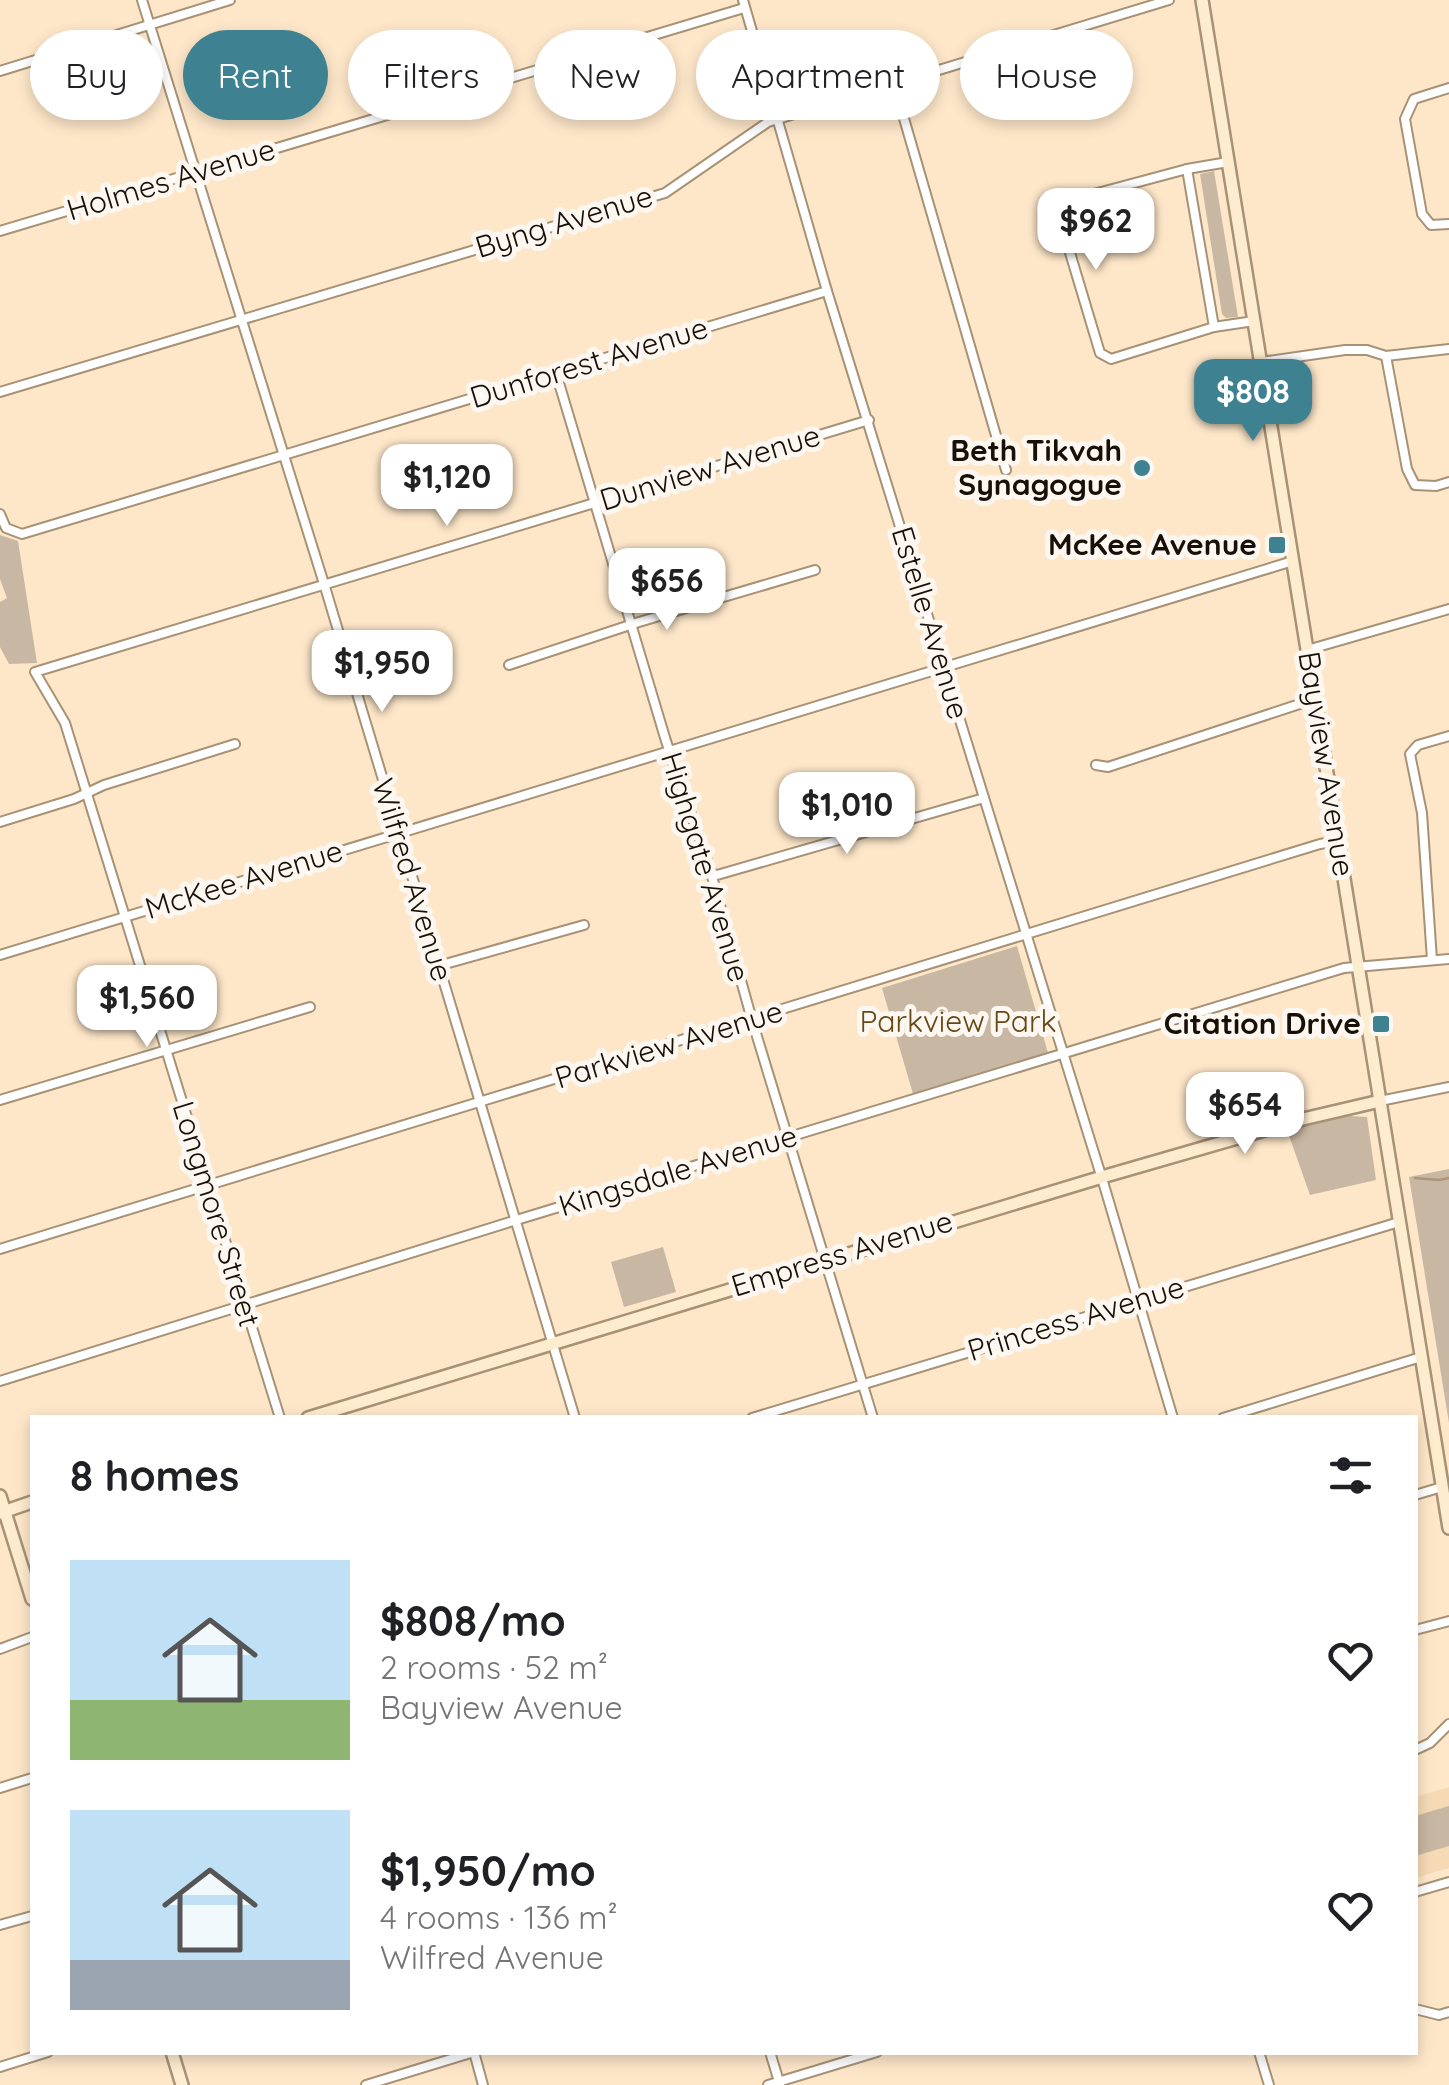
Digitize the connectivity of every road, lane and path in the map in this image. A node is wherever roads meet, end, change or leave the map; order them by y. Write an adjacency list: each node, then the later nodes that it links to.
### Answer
1 (142, 0): 6 (street, Wilfred Avenue)
2 (230, 0): 6 (street)
3 (1169, 0): 8 (street, Byng Avenue)
4 (1202, 0): 14 (main road, Bayview Avenue)
5 (744, 4): 7 (street, Estelle Avenue); 16 (street, Holmes Avenue)
6 (149, 24): 9 (street); 16 (street, Wilfred Avenue)
7 (752, 30)
8 (940, 70)
9 (0, 71)
10 (1449, 88): 17 (street)
11 (775, 120): 20 (street, Byng Avenue)
12 (778, 120): 19 (street, Estelle Avenue)
13 (904, 120): 30 (street)
14 (1228, 162): 15 (street); 21 (main road, Bayview Avenue)
15 (1187, 169): 22 (street); 22 (street)
16 (197, 174): 18 (street, Holmes Avenue); 20 (street, Wilfred Avenue)
17 (1449, 224)
18 (0, 230)
19 (827, 291): 26 (street, Dunforest Avenue); 28 (street, Estelle Avenue)
20 (241, 319): 27 (street, Byng Avenue); 29 (street, Wilfred Avenue)
21 (1254, 321): 22 (street); 25 (main road, Bayview Avenue)
22 (1214, 327)
23 (1449, 349): 24 (street)
24 (1386, 356): 25 (street); 31 (street)
25 (1261, 362): 34 (main road, Bayview Avenue)
26 (556, 373): 29 (street, Dunforest Avenue); 32 (street, Highgate Avenue)
27 (0, 392)
28 (868, 420): 32 (street, Dunview Avenue); 41 (street, Estelle Avenue)
29 (282, 457): 33 (street, Dunforest Avenue); 36 (street, Wilfred Avenue)
30 (1006, 470)
31 (1449, 482)
32 (597, 502): 36 (street, Dunview Avenue); 38 (street, Highgate Avenue)
33 (0, 514)
34 (1293, 561): 39 (main road, Bayview Avenue); 41 (street, McKee Avenue)
35 (814, 570): 38 (street)
36 (324, 587): 42 (street, Dunview Avenue); 51 (street, Wilfred Avenue)
37 (1449, 608): 39 (street)
38 (633, 624): 40 (street); 46 (street, Highgate Avenue)
39 (1307, 650): 43 (main road, Bayview Avenue)
40 (509, 664)
41 (944, 668): 46 (street, McKee Avenue); 49 (street, Estelle Avenue)
42 (35, 672): 48 (street, Longmore Street)
43 (1315, 699): 47 (street); 52 (main road, Bayview Avenue)
44 (1449, 736): 59 (street)
45 (235, 744): 48 (street)
46 (670, 750): 51 (street, McKee Avenue); 53 (street, Highgate Avenue)
47 (1096, 765)
48 (88, 792): 50 (street); 54 (street, Longmore Street)
49 (984, 798): 53 (street); 56 (street, Estelle Avenue)
50 (0, 822)
51 (398, 833): 54 (street, McKee Avenue); 61 (street, Wilfred Avenue)
52 (1338, 841): 56 (street, Parkview Avenue); 60 (main road, Bayview Avenue)
53 (711, 873): 63 (street, Highgate Avenue)
54 (124, 916): 57 (street, McKee Avenue); 64 (street, Longmore Street)
55 (584, 924): 61 (street)
56 (1025, 937): 63 (street, Parkview Avenue); 65 (street, Estelle Avenue)
57 (0, 955)
58 (1449, 959): 59 (street, Kingsdale Avenue)
59 (1432, 960): 60 (street, Kingsdale Avenue)
60 (1358, 965): 65 (street, Kingsdale Avenue); 68 (main road, Bayview Avenue)
61 (438, 966): 69 (street, Wilfred Avenue)
62 (310, 1006): 64 (street)
63 (752, 1020): 69 (street, Parkview Avenue); 70 (street, Highgate Avenue)
64 (167, 1050): 67 (street); 72 (street, Longmore Street)
65 (1063, 1054): 70 (street, Kingsdale Avenue); 71 (street, Estelle Avenue)
66 (1449, 1087): 68 (street)
67 (0, 1100)
68 (1380, 1102): 71 (main road, Empress Avenue); 74 (main road, Bayview Avenue)
69 (479, 1103): 72 (street, Parkview Avenue); 73 (street, Wilfred Avenue)
70 (788, 1138): 73 (street, Kingsdale Avenue); 76 (street, Highgate Avenue)
71 (1102, 1177): 76 (main road, Empress Avenue); 77 (street, Estelle Avenue)
72 (206, 1186): 75 (street, Parkview Avenue); 78 (street, Longmore Street)
73 (515, 1221): 78 (street, Kingsdale Avenue); 79 (street, Wilfred Avenue)
74 (1400, 1222): 77 (street, Princess Avenue); 80 (main road, Bayview Avenue)
75 (0, 1250)
76 (824, 1259): 79 (main road, Empress Avenue); 82 (street, Highgate Avenue)
77 (1136, 1300): 82 (street, Princess Avenue); 88 (street, Estelle Avenue)
78 (244, 1307): 81 (street, Kingsdale Avenue); 83 (street, Longmore Street)
79 (552, 1342): 84 (main road, Empress Avenue); 85 (street, Wilfred Avenue)
80 (1421, 1357): 89 (street); 90 (main road, Bayview Avenue)
81 (0, 1381)
82 (863, 1384): 86 (street, Princess Avenue); 87 (street, Highgate Avenue)
83 (279, 1415)
84 (318, 1415)
85 (574, 1415)
86 (762, 1415)
87 (872, 1415)
88 (1172, 1415)
89 (1233, 1415)
90 (1442, 1487): 91 (street); 95 (main road, Bayview Avenue)
91 (1418, 1495)
92 (0, 1496): 94 (main road)
93 (30, 1503): 94 (main road)
94 (2, 1512): 96 (main road)
95 (1449, 1528)
96 (30, 1593)
97 (1449, 1621): 98 (street)
98 (1418, 1629)
99 (30, 1639): 100 (street)
100 (0, 1649)
101 (1449, 1724): 102 (street)
102 (1418, 1748)
103 (30, 1779): 104 (street)
104 (0, 1788)
105 (1449, 1882): 106 (street)
106 (1418, 1891)
107 (30, 1917): 108 (street)
108 (0, 1926)
109 (1418, 2010): 110 (street)
110 (1449, 2012)
111 (38, 2055): 118 (street)
112 (173, 2055): 120 (main road)
113 (464, 2055): 121 (street)
114 (475, 2055): 122 (street)
115 (771, 2055): 119 (street)
116 (869, 2055): 119 (street)
117 (1260, 2055): 124 (street)
118 (0, 2067)
119 (779, 2084): 123 (street)
120 (182, 2085)
121 (366, 2085)
122 (483, 2085)
123 (768, 2085)
124 (1269, 2085)

